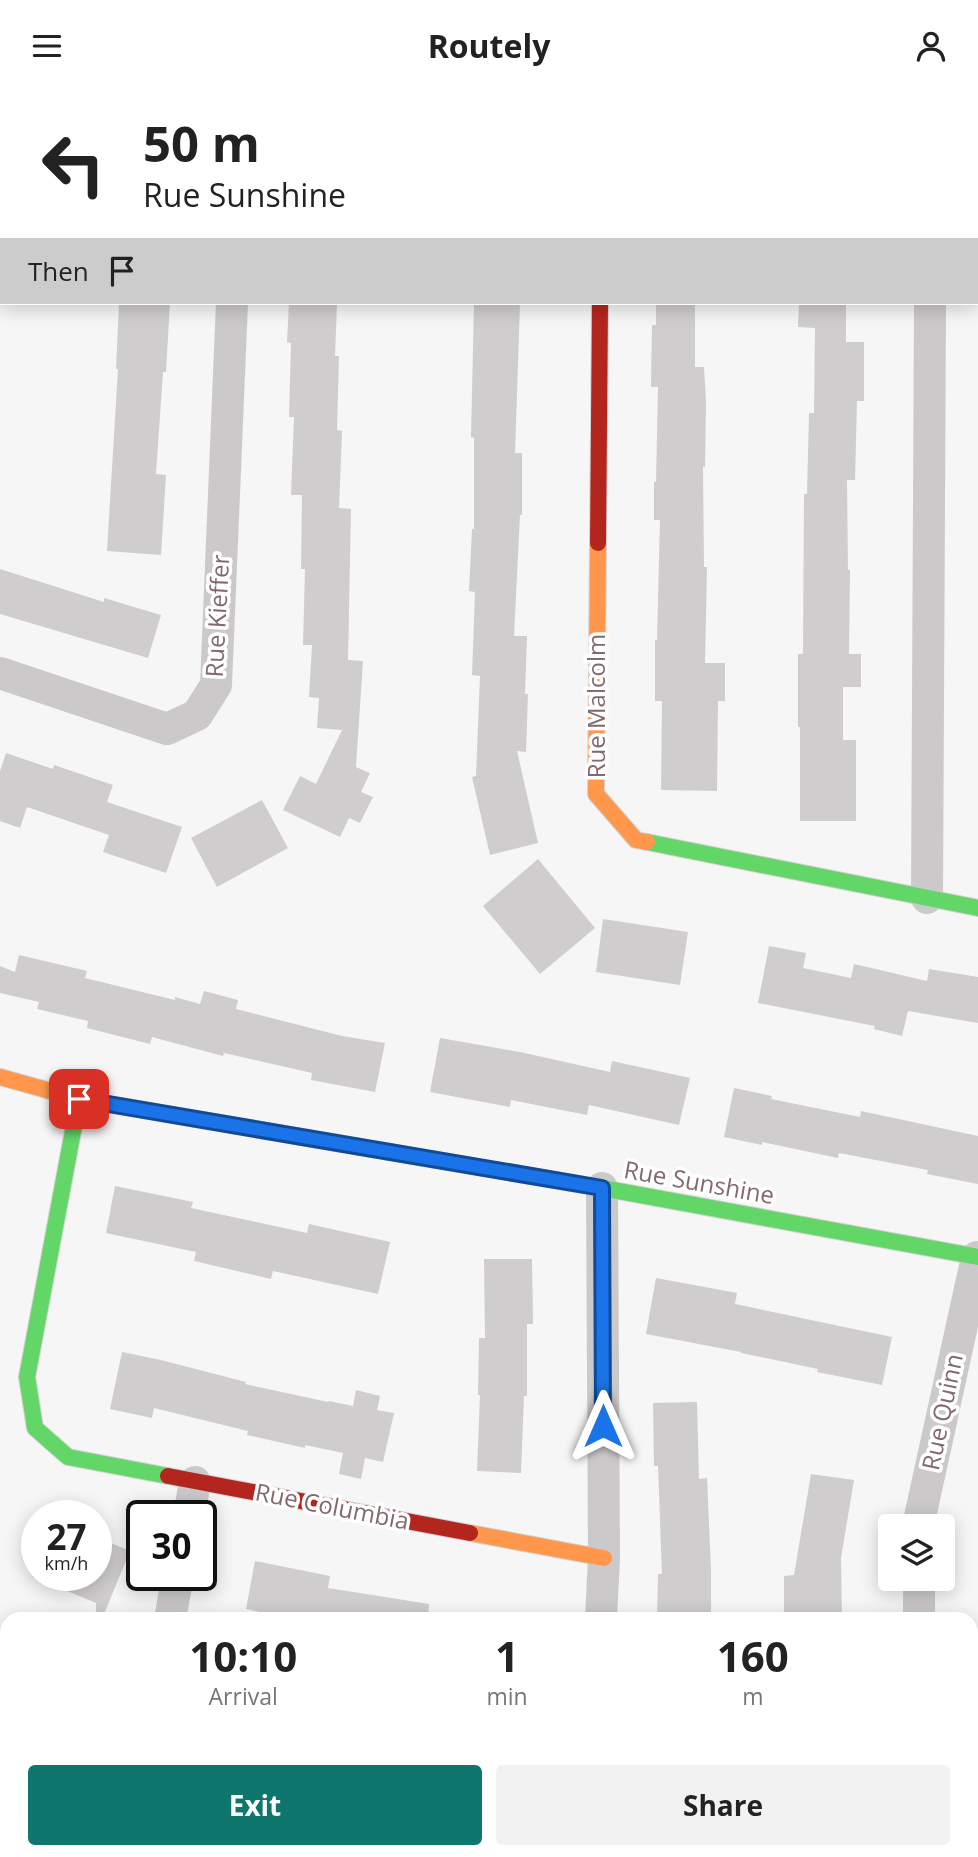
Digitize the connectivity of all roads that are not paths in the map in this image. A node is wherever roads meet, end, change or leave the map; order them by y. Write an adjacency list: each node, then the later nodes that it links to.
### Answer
1 (232, 305): 4 (street, Rue Kieffer)
2 (600, 305): 5 (street, Rue Malcolm)
3 (930, 305): 5 (street)
4 (0, 673)
5 (927, 898): 6 (street, Rue Malcolm)
6 (978, 908)
7 (0, 1077): 8 (street, Rue Sunshine)
8 (79, 1099): 9 (street, Rue Sunshine); 11 (street, Rue Columbia)
9 (602, 1188): 10 (street, Rue Sunshine); 14 (street)
10 (977, 1257): 13 (street, Rue Quinn)
11 (195, 1482): 12 (street); 14 (street, Rue Columbia)
12 (192, 1500)
13 (921, 1514)
14 (604, 1557): 18 (street)
15 (175, 1591): 17 (street)
16 (919, 1591): 19 (street)
17 (171, 1612)
18 (601, 1612)
19 (919, 1612)

